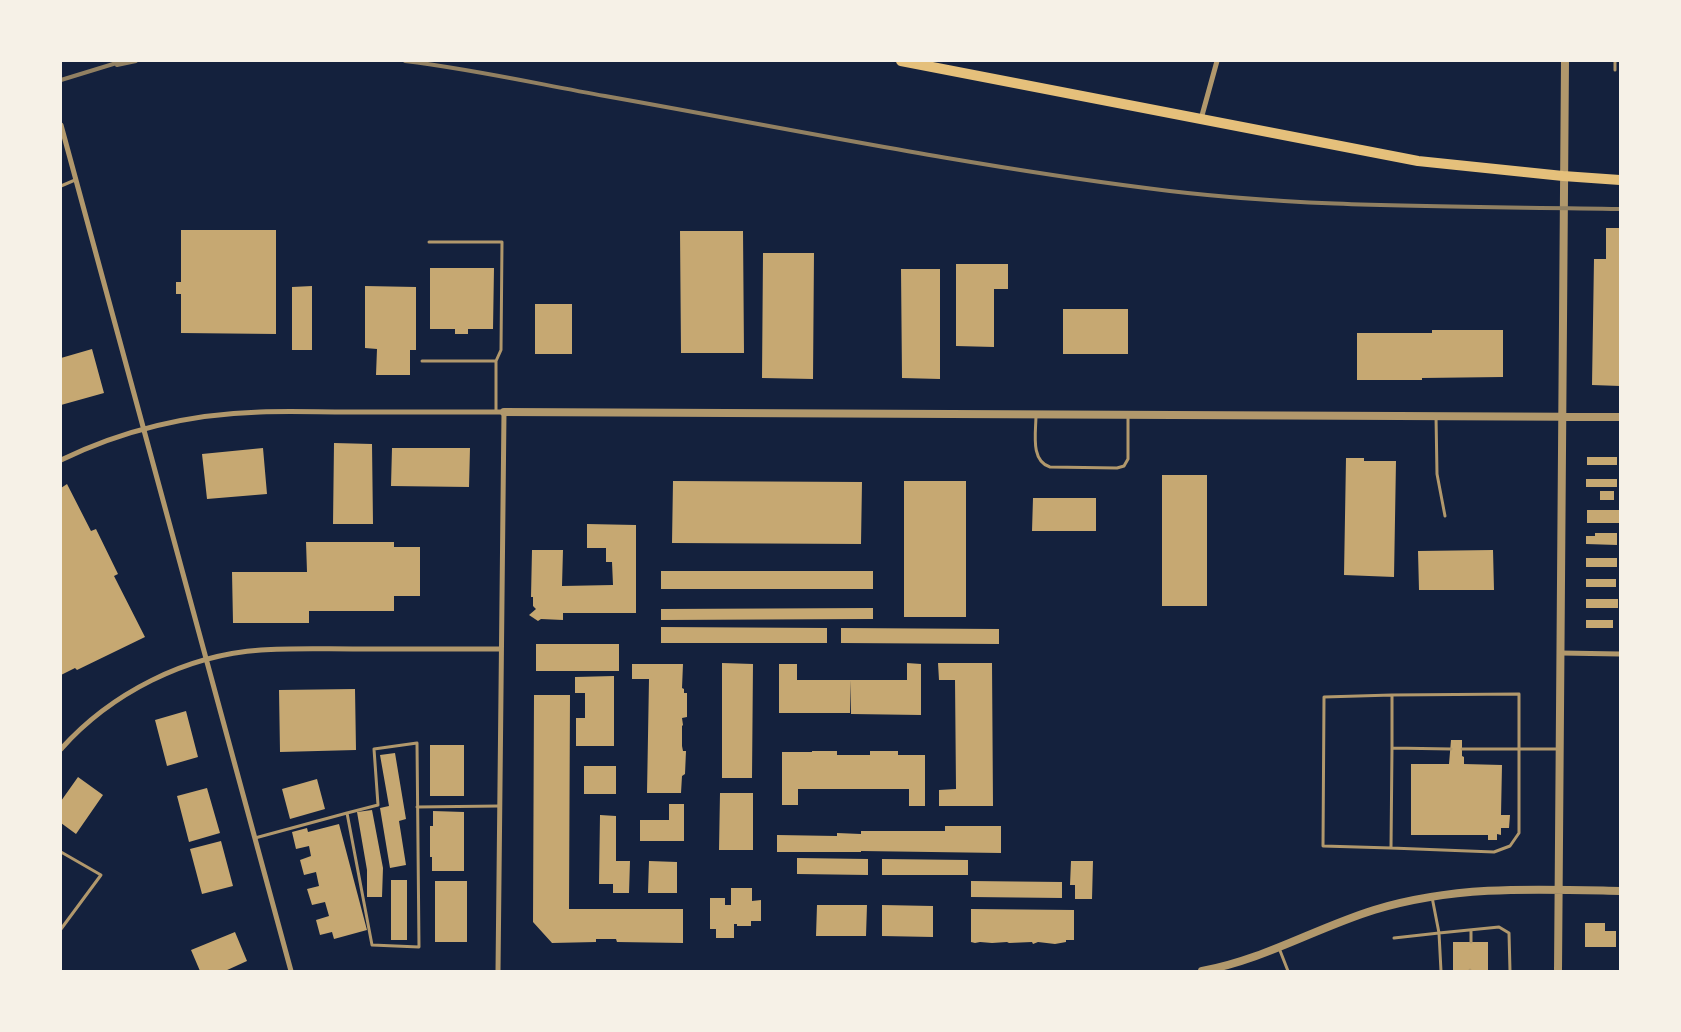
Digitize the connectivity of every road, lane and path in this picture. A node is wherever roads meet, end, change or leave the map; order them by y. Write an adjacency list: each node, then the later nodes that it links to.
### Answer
1 (902, 61): 6 (main road)
2 (1217, 61): 6 (street)
3 (1565, 61): 8 (street)
4 (1615, 61): 5 (lane)
5 (1615, 70)
6 (1201, 119): 8 (main road)
7 (61, 125): 9 (street)
8 (1563, 176): 10 (main road); 19 (street)
9 (76, 180): 11 (lane); 21 (street)
10 (1620, 180)
11 (61, 186)
12 (429, 242): 14 (lane)
13 (422, 361): 14 (lane)
14 (496, 361): 15 (lane)
15 (500, 412): 16 (street); 21 (street); 24 (street)
16 (1036, 415): 17 (street); 17 (lane)
17 (1128, 415): 18 (street)
18 (1436, 415): 19 (street); 23 (lane)
19 (1562, 416): 20 (street); 25 (street)
20 (1620, 417)
21 (144, 429): 22 (street); 27 (street)
22 (61, 460)
23 (1445, 516)
24 (501, 649): 27 (street); 35 (street)
25 (1560, 653): 26 (street); 34 (street)
26 (1620, 654)
27 (207, 659): 29 (street); 38 (street)
28 (1392, 695): 30 (lane); 33 (lane); 39 (lane)
29 (61, 748)
30 (1392, 748): 31 (lane); 39 (lane)
31 (1451, 749)
32 (1462, 749): 33 (lane)
33 (1520, 749): 34 (lane); 39 (lane)
34 (1560, 749): 41 (street)
35 (499, 806): 36 (lane); 51 (street)
36 (418, 807): 37 (lane); 37 (lane)
37 (347, 813): 38 (lane)
38 (255, 838): 50 (street)
39 (1390, 848)
40 (61, 852): 44 (lane)
41 (1559, 890): 42 (street); 43 (street); 56 (street)
42 (1620, 891)
43 (1432, 896): 46 (lane); 49 (street)
44 (61, 929)
45 (1470, 930): 46 (lane); 48 (lane); 55 (lane)
46 (1439, 932): 47 (lane); 54 (lane)
47 (1394, 938)
48 (1471, 942)
49 (1279, 947): 52 (street); 53 (lane)
50 (291, 971)
51 (498, 971)
52 (1202, 971)
53 (1288, 971)
54 (1441, 971)
55 (1510, 971)
56 (1558, 971)

